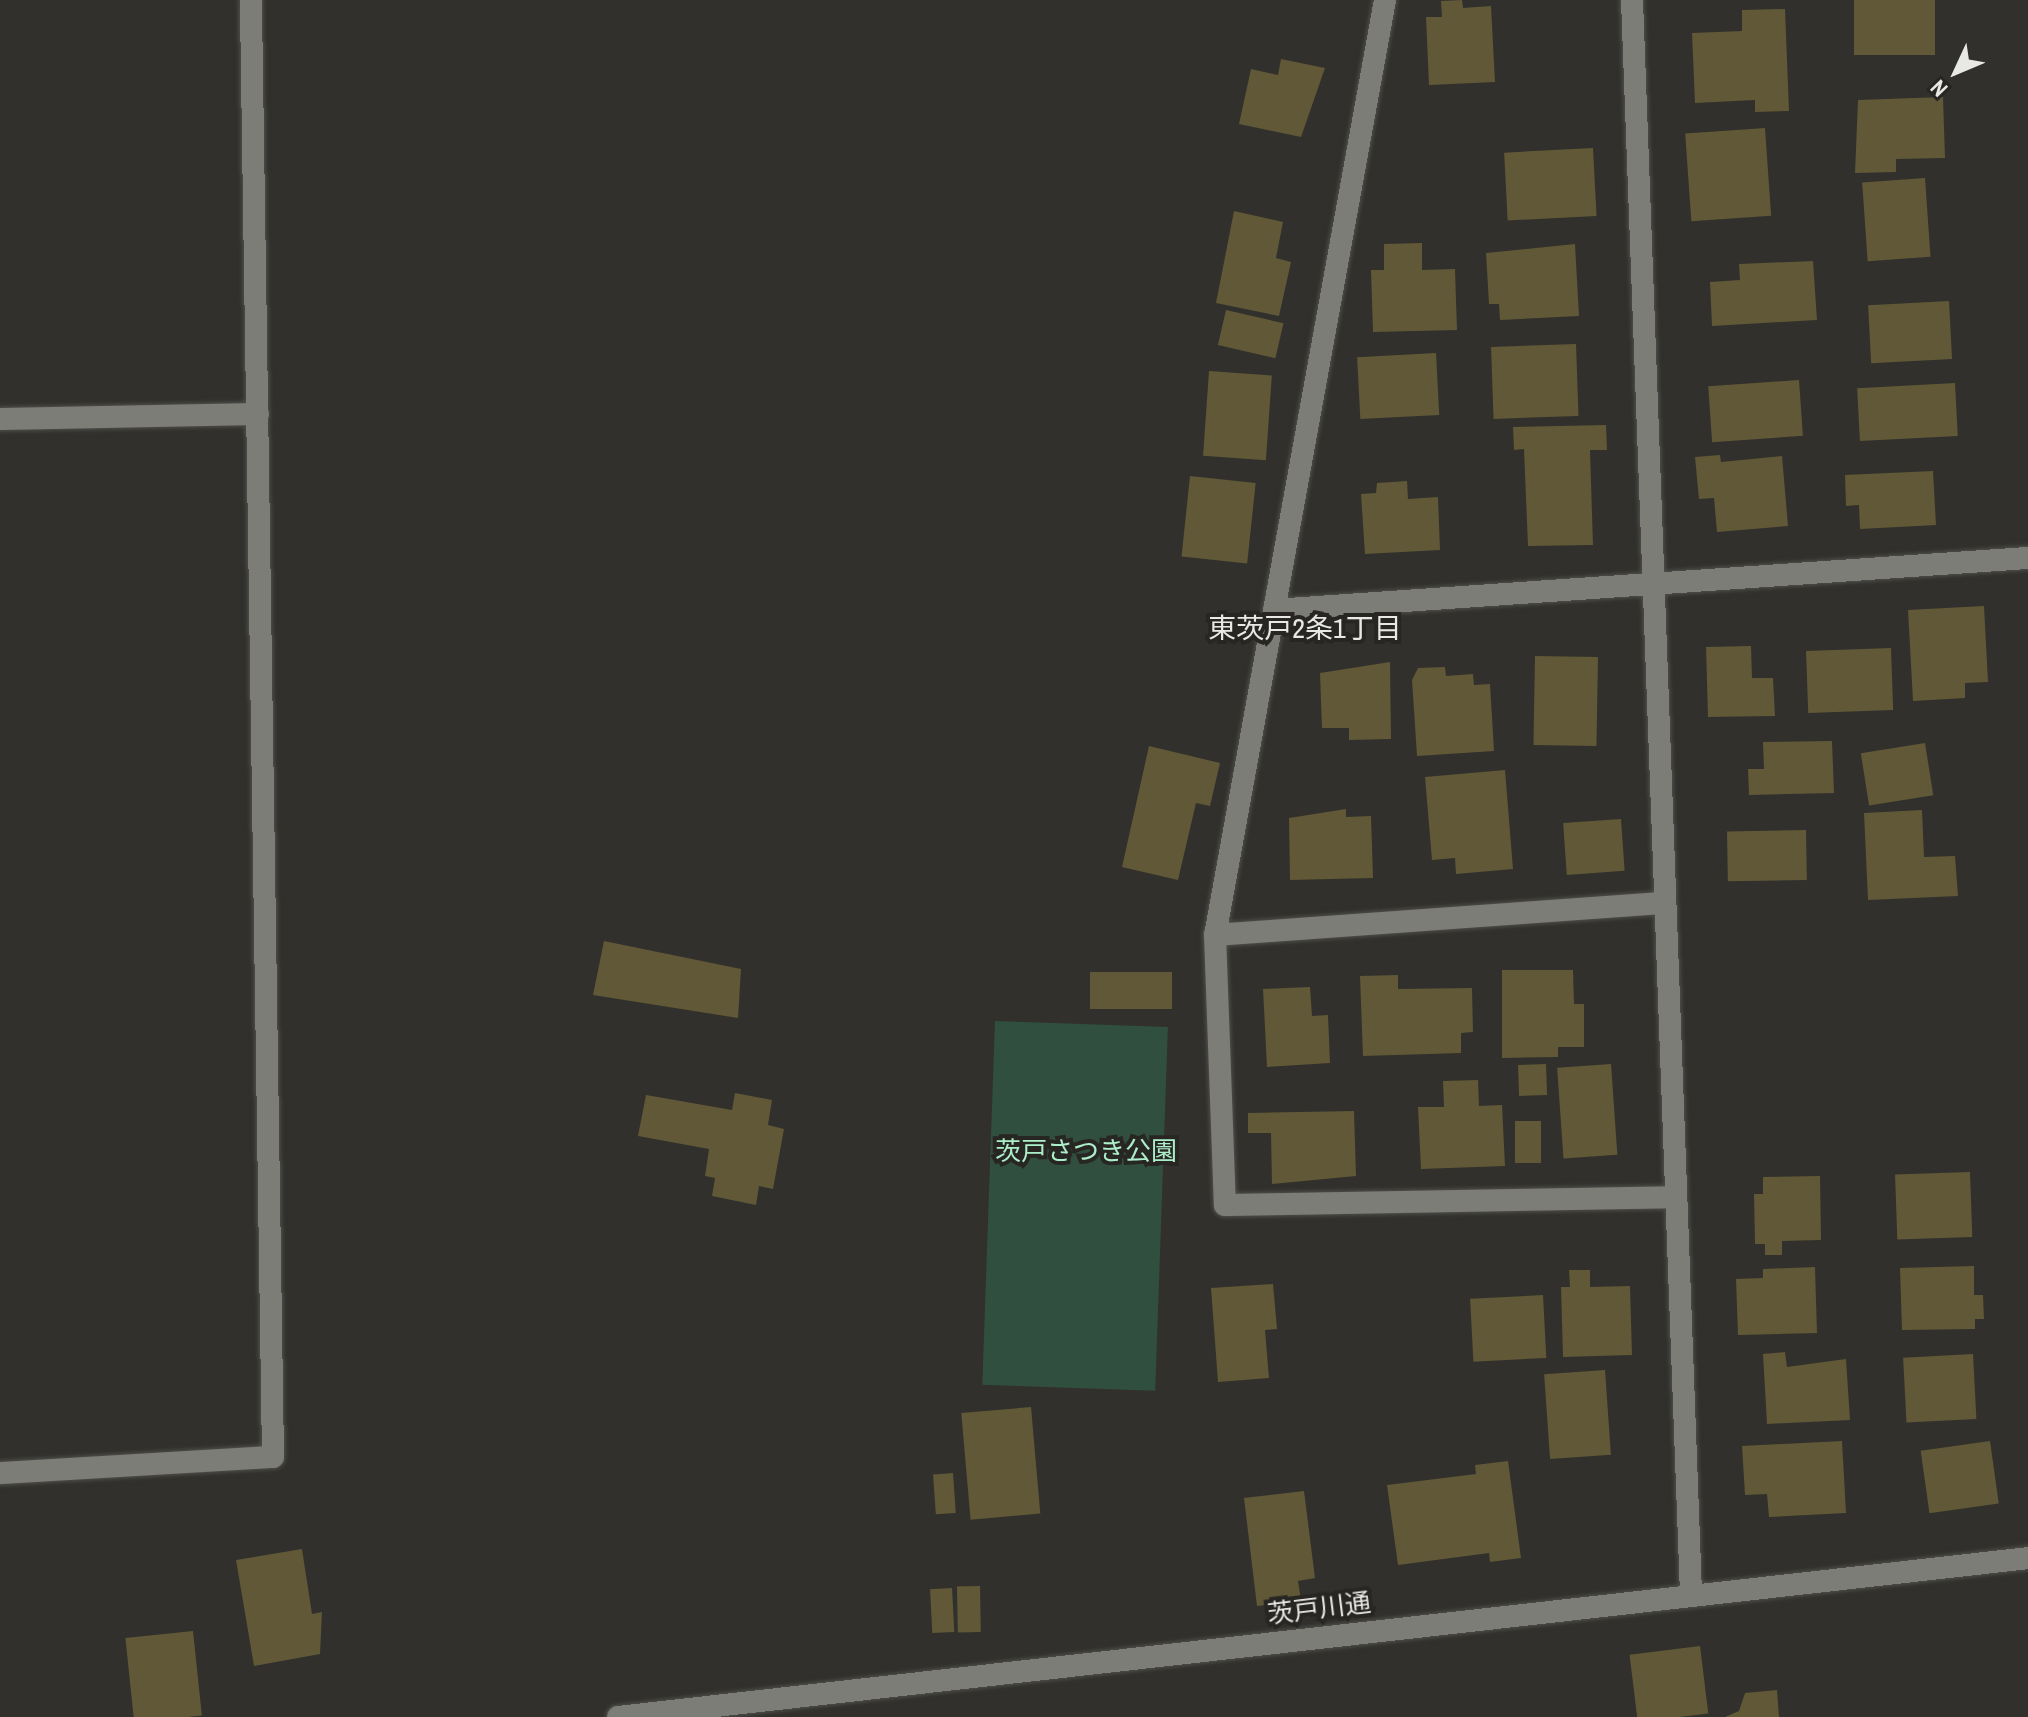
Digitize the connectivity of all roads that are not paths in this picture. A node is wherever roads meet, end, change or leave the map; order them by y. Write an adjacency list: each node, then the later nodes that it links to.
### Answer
1 (251, 0): 4 (street)
2 (1385, 0): 8 (street)
3 (1632, 0): 7 (street)
4 (258, 414): 5 (street); 12 (street)
5 (0, 419)
6 (2028, 558): 7 (street)
7 (1653, 584): 8 (street); 9 (street)
8 (1274, 610): 10 (street)
9 (1665, 903): 10 (street); 11 (street)
10 (1215, 935): 11 (street)
11 (1676, 1197): 14 (street)
12 (0, 1473)
13 (2028, 1558): 14 (street, 茨戸川通)
14 (1691, 1593): 15 (street, 茨戸川通)
15 (618, 1717)

